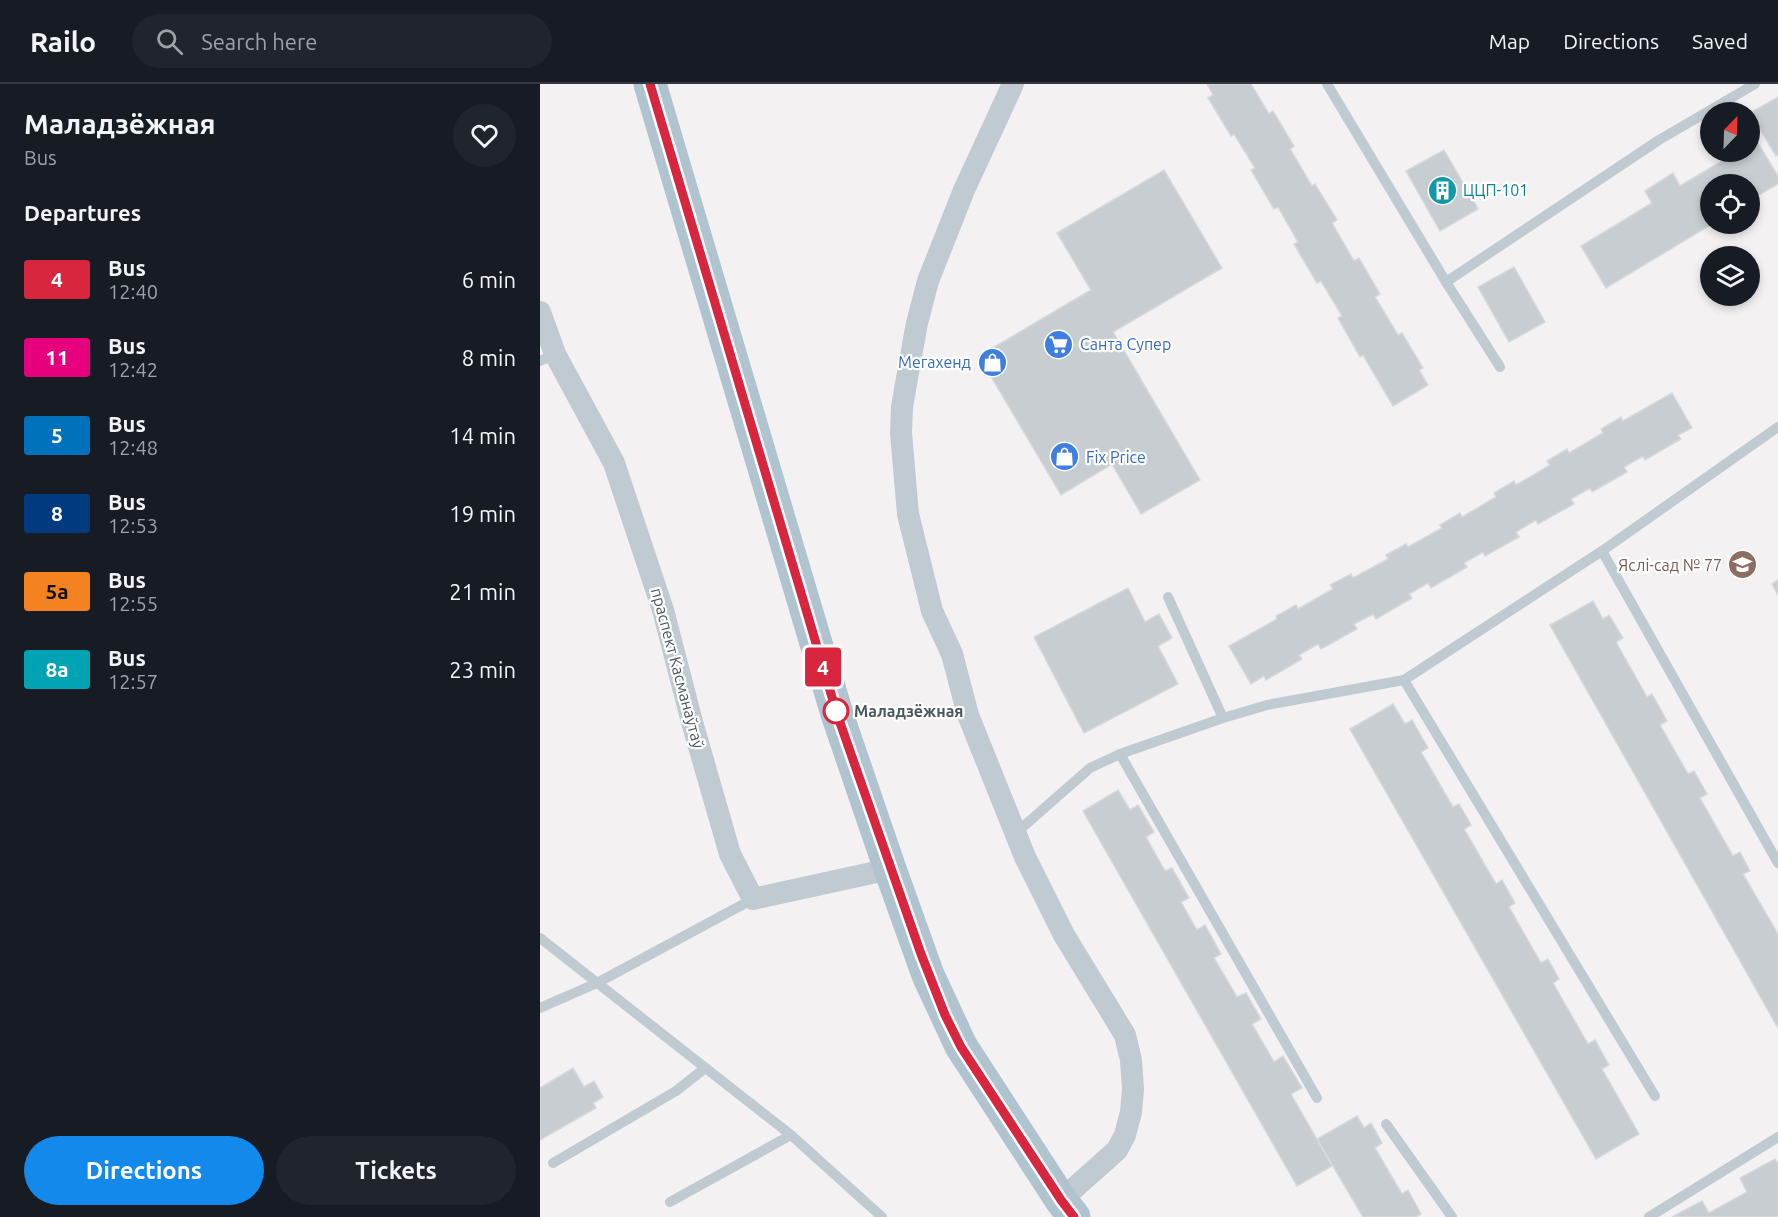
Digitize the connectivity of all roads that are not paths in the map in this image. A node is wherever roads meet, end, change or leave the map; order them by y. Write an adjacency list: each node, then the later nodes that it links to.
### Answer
1 (650, 84): 17 (main road)
2 (1013, 84): 15 (street)
3 (1327, 84): 5 (lane)
4 (1755, 84): 5 (lane)
5 (1446, 282): 8 (lane)
6 (540, 312): 7 (street, праспект Касманаўтаў)
7 (547, 357): 18 (street, праспект Касманаўтаў)
8 (1500, 367)
9 (1778, 427): 10 (lane)
10 (1602, 551): 12 (lane); 16 (lane)
11 (1168, 597): 13 (lane)
12 (1404, 680): 13 (lane); 23 (lane)
13 (1223, 718): 14 (lane)
14 (1120, 754): 15 (lane); 24 (lane)
15 (1016, 833): 30 (street)
16 (1778, 863)
17 (890, 869): 18 (street); 30 (main road)
18 (753, 899): 20 (lane)
19 (540, 938): 20 (lane)
20 (597, 983): 21 (lane); 22 (lane)
21 (540, 1008)
22 (704, 1069): 26 (lane); 28 (lane)
23 (1655, 1096)
24 (1317, 1098)
25 (1386, 1124): 32 (lane)
26 (791, 1136): 29 (lane); 31 (lane)
27 (1778, 1137): 33 (lane)
28 (553, 1163)
29 (670, 1202)
30 (1068, 1208)
31 (882, 1217)
32 (1452, 1217)
33 (1649, 1217)

